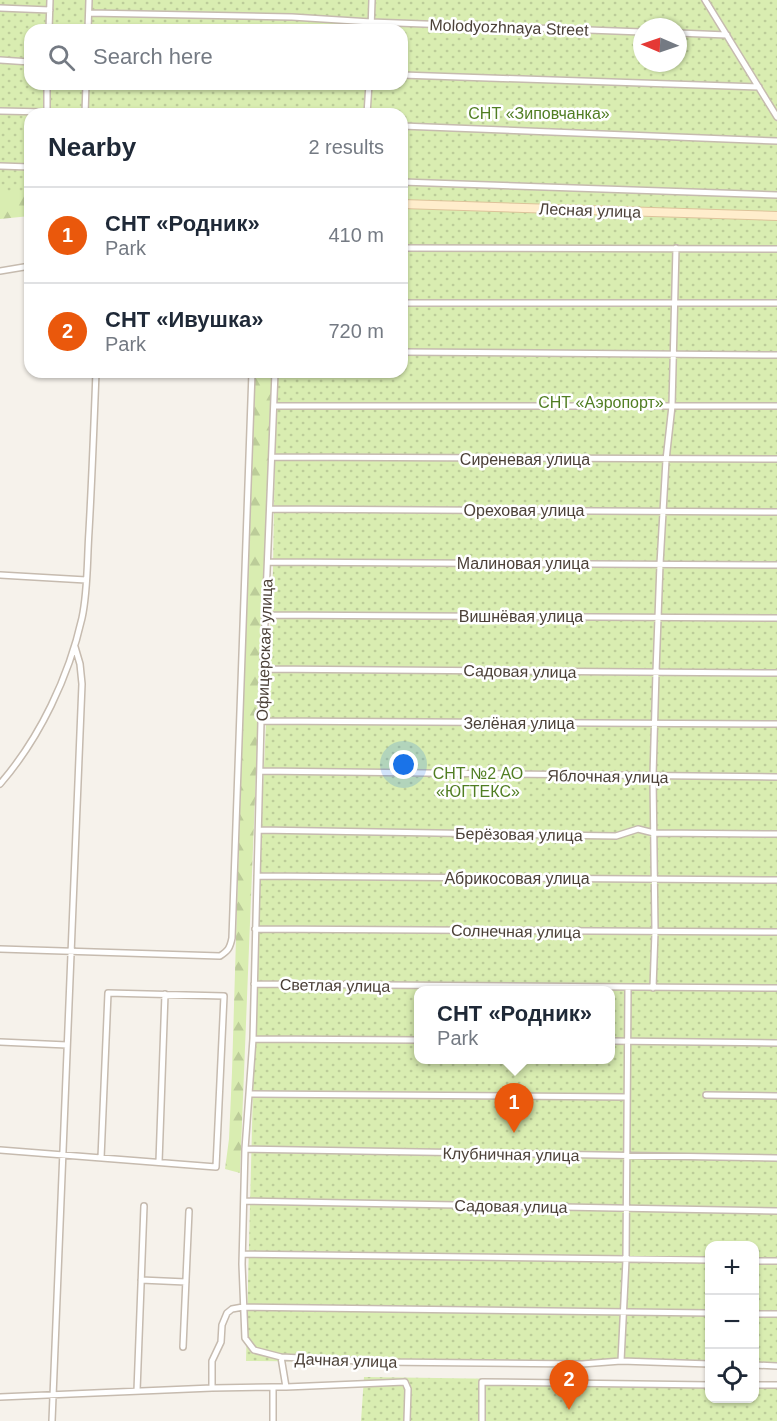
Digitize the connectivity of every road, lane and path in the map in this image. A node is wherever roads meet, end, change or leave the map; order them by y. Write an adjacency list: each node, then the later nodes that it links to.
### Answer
1 (50, 0): 6 (street)
2 (89, 0): 7 (street)
3 (372, 0): 8 (street)
4 (705, 0): 13 (street)
5 (0, 8): 6 (street)
6 (50, 10): 9 (street)
7 (89, 13): 8 (street, Molodyozhnaya Street); 10 (street)
8 (371, 22): 11 (street, Molodyozhnaya Street)
9 (49, 24)
10 (88, 24)
11 (633, 32)
12 (687, 33): 13 (street)
13 (727, 35): 17 (street)
14 (0, 60): 15 (street)
15 (24, 62)
16 (408, 75): 17 (street)
17 (759, 87): 26 (street)
18 (47, 90): 21 (street)
19 (86, 90): 22 (street)
20 (369, 90): 23 (street)
21 (47, 108)
22 (85, 108)
23 (368, 108)
24 (0, 111): 25 (street)
25 (24, 112)
26 (777, 117)
27 (408, 126): 28 (street)
28 (777, 141)
29 (0, 166): 30 (street)
30 (24, 167)
31 (408, 182): 32 (street)
32 (777, 195)
33 (408, 204): 34 (street, Лесная улица)
34 (777, 216)
35 (408, 248): 36 (street)
36 (676, 248): 37 (street); 41 (street)
37 (777, 249)
38 (24, 267): 39 (street)
39 (0, 271)
40 (408, 303): 41 (street)
41 (676, 303): 42 (street); 45 (street)
42 (777, 303)
43 (408, 352): 45 (street)
44 (777, 354): 45 (street)
45 (672, 355): 50 (street)
46 (96, 378): 62 (street)
47 (252, 378): 87 (street)
48 (275, 378): 49 (street, Офицерская улица)
49 (274, 406): 50 (street); 52 (street, Офицерская улица)
50 (672, 406): 51 (street); 54 (street)
51 (777, 406)
52 (273, 457): 54 (street, Сиреневая улица); 55 (street, Офицерская улица)
53 (777, 459): 54 (street, Сиреневая улица)
54 (666, 460): 56 (street)
55 (270, 509): 56 (street, Ореховая улица); 58 (street, Офицерская улица)
56 (663, 511): 57 (street, Ореховая улица); 59 (street)
57 (777, 512)
58 (268, 562): 59 (street, Малиновая улица); 63 (street, Офицерская улица)
59 (660, 564): 60 (street, Малиновая улица); 64 (street)
60 (777, 565)
61 (0, 575): 62 (street)
62 (86, 580): 66 (street)
63 (266, 615): 64 (street, Вишнёвая улица); 67 (street, Офицерская улица)
64 (658, 617): 65 (street, Вишнёвая улица); 68 (street)
65 (777, 618)
66 (75, 647): 76 (street); 87 (street)
67 (263, 669): 68 (street, Садовая улица); 70 (street, Офицерская улица)
68 (656, 672): 69 (street, Садовая улица); 71 (street)
69 (777, 673)
70 (261, 721): 71 (street, Зелёная улица); 73 (street, Офицерская улица)
71 (656, 724): 72 (street, Зелёная улица); 74 (street)
72 (777, 724)
73 (260, 771): 74 (street, Яблочная улица); 77 (street, Офицерская улица)
74 (653, 776): 75 (street, Яблочная улица); 78 (street)
75 (777, 777)
76 (0, 784)
77 (259, 830): 78 (street, Берёзовая улица); 80 (street, Офицерская улица)
78 (654, 833): 79 (street, Берёзовая улица); 81 (street)
79 (777, 834)
80 (257, 876): 81 (street, Абрикосовая улица); 83 (street, Офицерская улица)
81 (654, 879): 82 (street, Абрикосовая улица); 84 (street)
82 (777, 880)
83 (255, 929): 84 (street, Солнечная улица); 88 (street, Офицерская улица)
84 (655, 932): 85 (street, Солнечная улица); 92 (street)
85 (777, 932)
86 (0, 949): 87 (street)
87 (71, 952): 101 (street)
88 (254, 984): 89 (street, Светлая улица); 95 (street, Дачная улица)
89 (441, 986)
90 (615, 988): 91 (street, Светлая улица)
91 (628, 988): 92 (street, Светлая улица); 98 (street)
92 (653, 988): 93 (street, Светлая улица)
93 (777, 988)
94 (165, 994): 110 (street); 112 (street); 112 (street)
95 (253, 1039): 96 (street); 102 (street, Дачная улица)
96 (414, 1040)
97 (615, 1041): 98 (street)
98 (627, 1041): 100 (street); 105 (street)
99 (0, 1042): 101 (street)
100 (777, 1043)
101 (67, 1045): 108 (street)
102 (250, 1094): 105 (street); 106 (street, Дачная улица)
103 (706, 1095): 104 (street)
104 (777, 1096)
105 (626, 1097): 109 (street)
106 (245, 1149): 109 (street, Клубничная улица); 113 (street, Дачная улица)
107 (0, 1150): 108 (street)
108 (61, 1156): 110 (street); 143 (street)
109 (625, 1156): 111 (street, Клубничная улица); 115 (street)
110 (101, 1158): 112 (street)
111 (777, 1158)
112 (159, 1162)
113 (244, 1202): 115 (street, Садовая улица); 118 (street, Дачная улица)
114 (144, 1206): 123 (street)
115 (626, 1209): 117 (street, Садовая улица); 119 (street)
116 (189, 1211): 124 (street)
117 (777, 1211)
118 (243, 1254): 119 (street); 125 (street, Дачная улица)
119 (626, 1260): 120 (street); 126 (street)
120 (705, 1260)
121 (759, 1261): 122 (street)
122 (777, 1261)
123 (141, 1280): 124 (street); 142 (street)
124 (186, 1282): 130 (street)
125 (243, 1307): 126 (street); 131 (street, Дачная улица); 141 (street)
126 (624, 1312): 127 (street); 132 (street)
127 (705, 1313)
128 (759, 1314): 129 (street)
129 (777, 1314)
130 (183, 1347)
131 (281, 1357): 132 (street, Дачная улица); 140 (street)
132 (621, 1361): 133 (street, Дачная улица)
133 (705, 1364)
134 (759, 1365): 135 (street)
135 (777, 1366)
136 (705, 1384): 148 (street)
137 (759, 1385): 138 (street)
138 (777, 1386)
139 (273, 1387): 140 (street); 141 (street); 146 (street)
140 (286, 1387): 147 (street)
141 (212, 1388): 142 (street)
142 (137, 1391): 143 (street)
143 (51, 1394): 144 (street); 145 (street)
144 (0, 1397)
145 (52, 1421)
146 (273, 1421)
147 (407, 1421)
148 (482, 1421)

